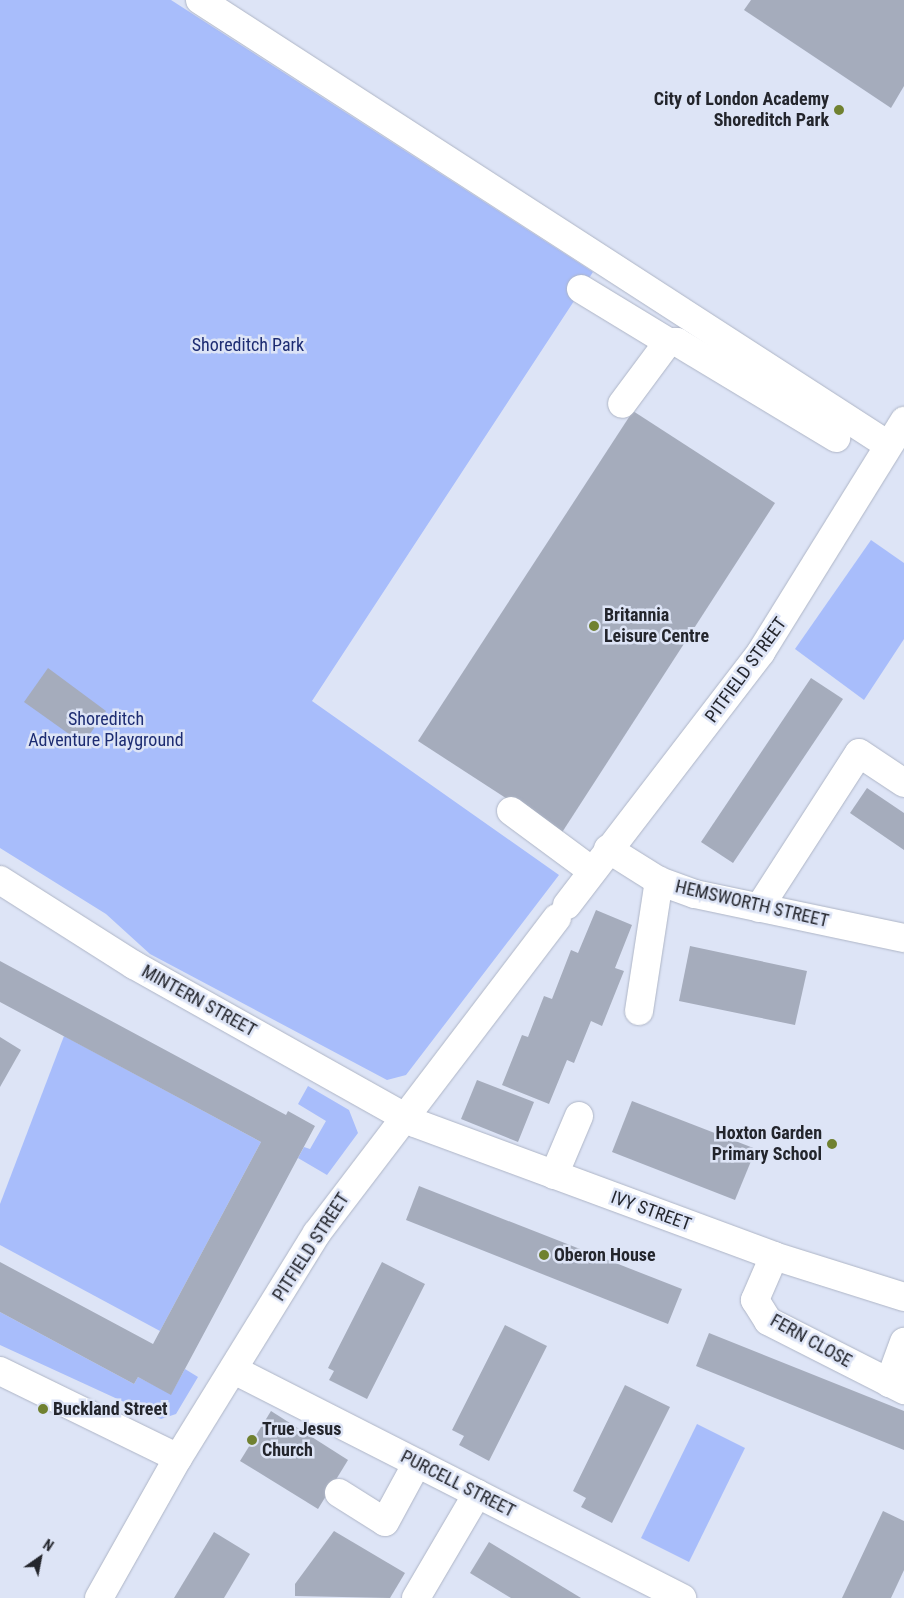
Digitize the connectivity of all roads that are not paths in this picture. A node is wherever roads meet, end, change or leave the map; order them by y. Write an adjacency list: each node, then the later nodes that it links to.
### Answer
1 (200, 0): 7 (street)
2 (581, 289): 3 (street)
3 (668, 342): 4 (street); 6 (street)
4 (622, 404)
5 (904, 420): 7 (street, PITFIELD STREET)
6 (836, 438)
7 (888, 445): 10 (street, PITFIELD STREET)
8 (904, 783): 14 (street)
9 (511, 811): 11 (street)
10 (608, 849): 11 (street, PITFIELD STREET); 13 (street, HEMSWORTH STREET)
11 (592, 871): 17 (street, PITFIELD STREET)
12 (0, 880): 17 (street, MINTERN STREET)
13 (659, 881): 14 (street, HEMSWORTH STREET); 16 (street)
14 (758, 908): 15 (street, HEMSWORTH STREET)
15 (904, 938)
16 (639, 1011)
17 (402, 1116): 19 (street, IVY STREET); 23 (street, PITFIELD STREET)
18 (579, 1116): 19 (street)
19 (554, 1175): 20 (street, IVY STREET)
20 (774, 1256): 21 (street, IVY STREET); 25 (street, FERN CLOSE)
21 (904, 1297)
22 (904, 1342): 25 (street, FERN CLOSE)
23 (234, 1370): 26 (street, PITFIELD STREET); 27 (street, PURCELL STREET)
24 (0, 1371): 26 (street)
25 (896, 1386)
26 (178, 1458): 30 (street, PITFIELD STREET)
27 (417, 1463): 28 (street); 29 (street, PURCELL STREET)
28 (340, 1493)
29 (477, 1494): 31 (street); 32 (street, PURCELL STREET)
30 (99, 1598)
31 (416, 1598)
32 (682, 1598)

